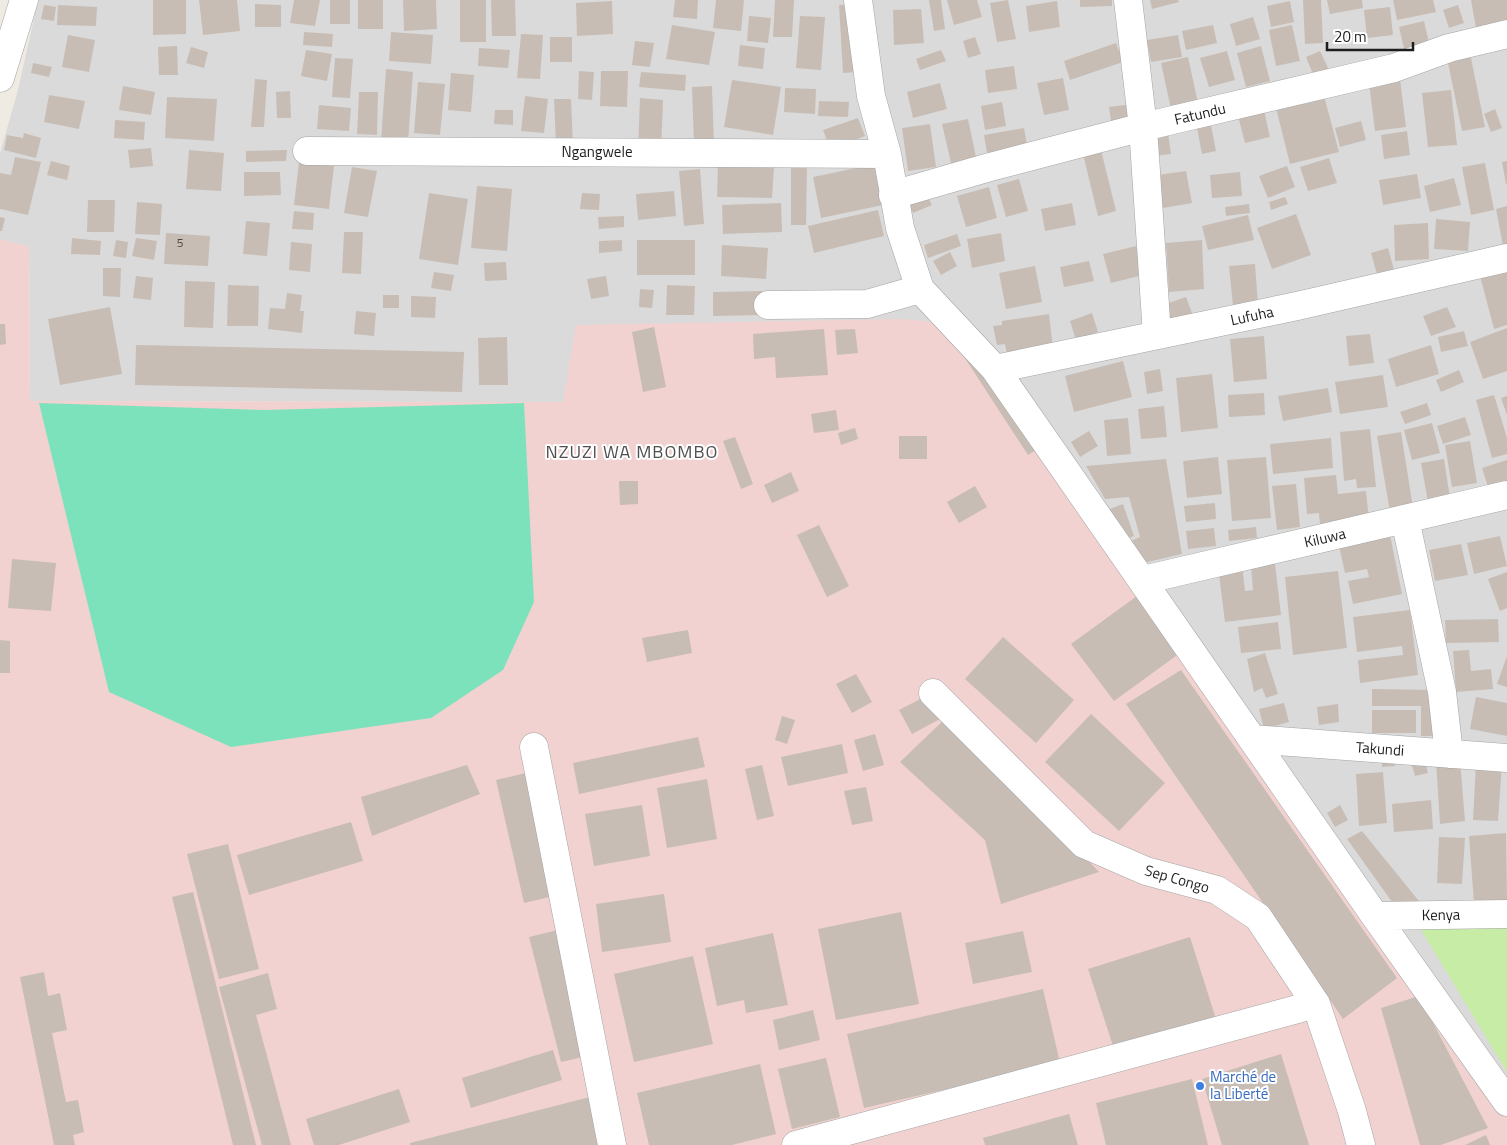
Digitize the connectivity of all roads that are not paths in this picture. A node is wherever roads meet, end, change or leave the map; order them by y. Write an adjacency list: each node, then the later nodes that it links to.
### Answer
1 (24, 0): 5 (street)
2 (858, 0): 8 (street)
3 (1128, 0): 6 (street)
4 (1507, 34): 6 (street, Fatundu)
5 (0, 78)
6 (1143, 127): 9 (street, Fatundu); 13 (street)
7 (307, 151): 8 (street, Ngangwele)
8 (887, 154): 9 (street)
9 (893, 195): 11 (street)
10 (1507, 258): 13 (street, Lufuha)
11 (920, 289): 12 (street); 14 (street)
12 (768, 305)
13 (1156, 335): 14 (street, Lufuha)
14 (996, 368): 17 (street)
15 (1507, 494): 16 (street, Kiluwa)
16 (1405, 519): 17 (street, Kiluwa); 21 (street)
17 (1143, 580): 19 (street)
18 (933, 694): 25 (street, Sep Congo)
19 (1252, 739): 21 (street, Takundi); 24 (street)
20 (534, 747): 27 (street)
21 (1449, 754): 22 (street, Takundi)
22 (1507, 758)
23 (1507, 914): 24 (street, Kenya)
24 (1375, 916): 26 (street)
25 (1316, 1004): 28 (street); 29 (street, Sep Congo)
26 (1507, 1102)
27 (612, 1145)
28 (796, 1145)
29 (1361, 1145)

